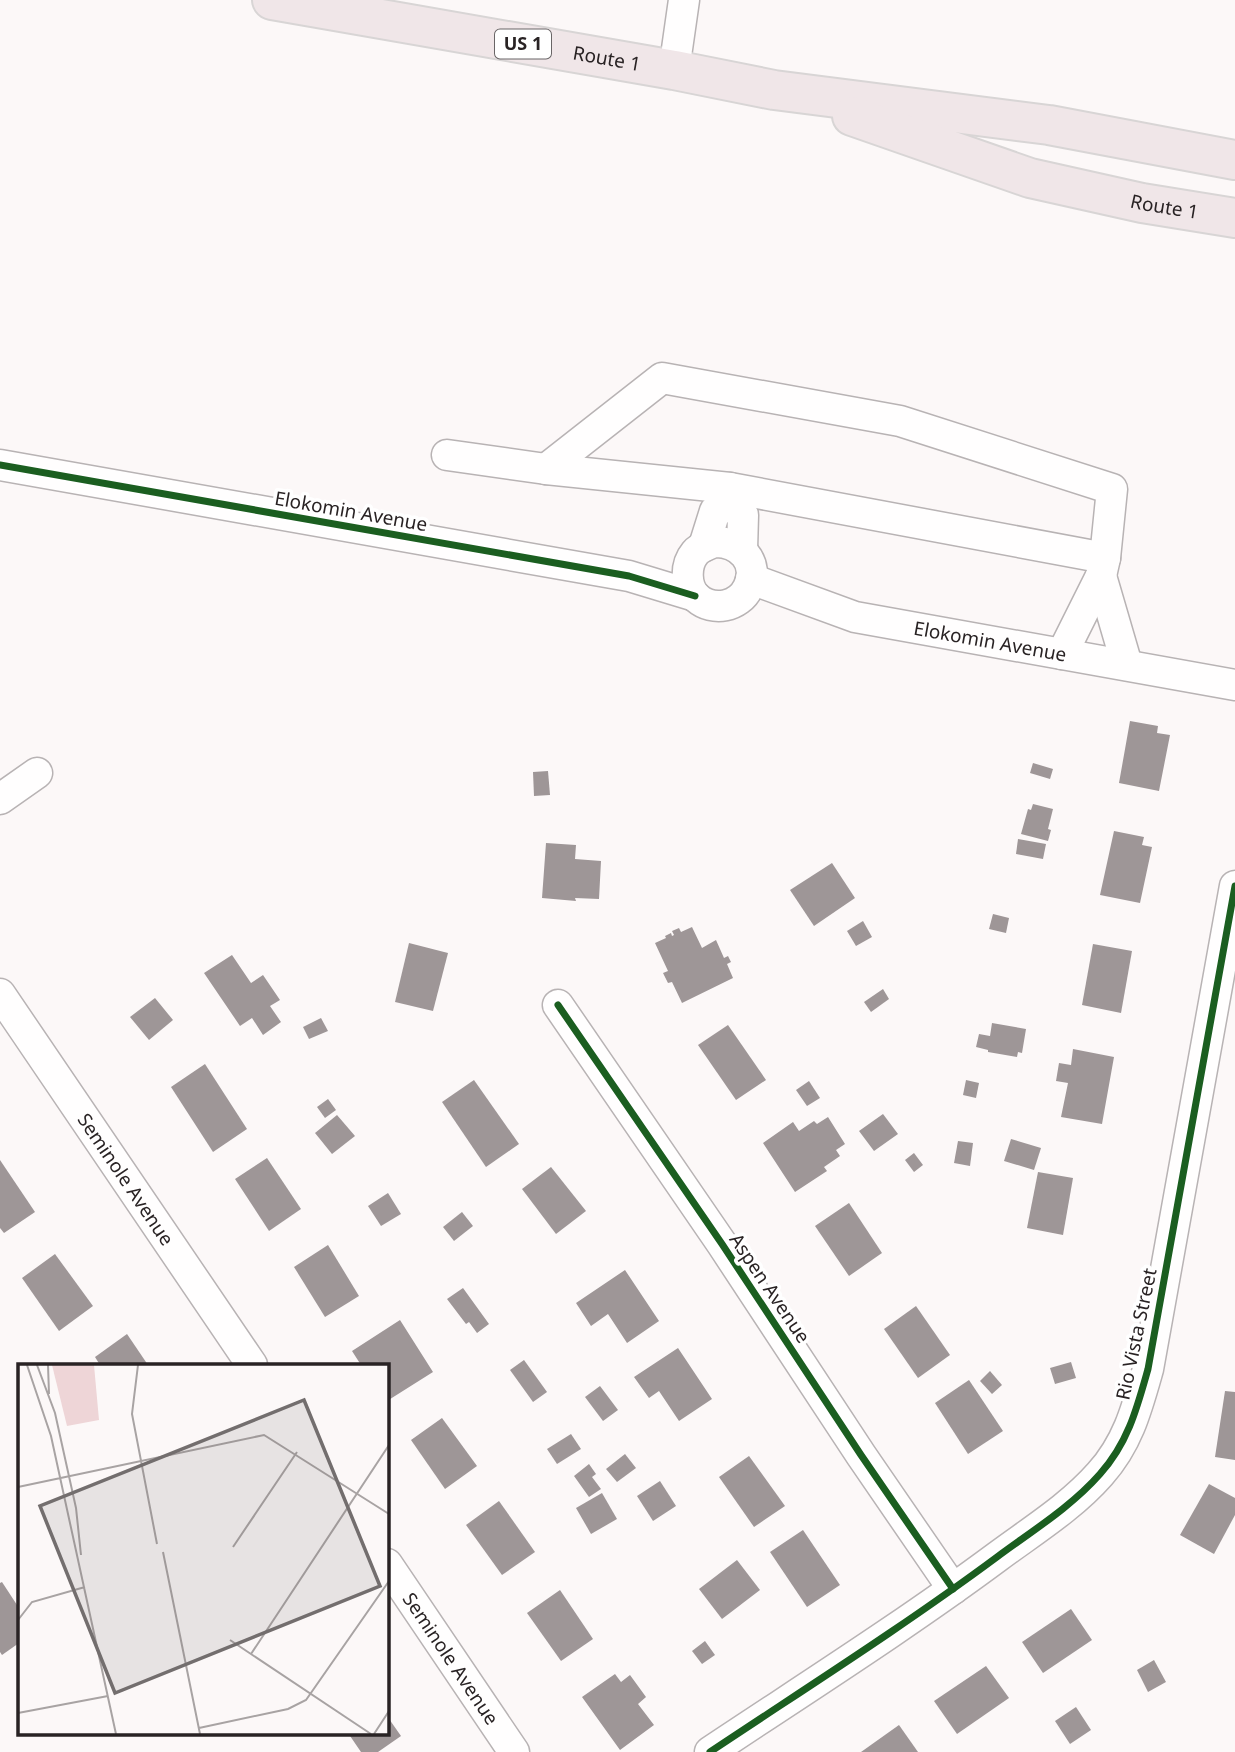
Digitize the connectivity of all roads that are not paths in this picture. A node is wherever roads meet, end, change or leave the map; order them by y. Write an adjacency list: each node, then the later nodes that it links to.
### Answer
1 (272, 0): 3 (main road, Route 1 / US 1)
2 (684, 0): 3 (street)
3 (674, 70): 4 (main road, Route 1 / US 1)
4 (774, 90): 5 (main road, Route 1 / US 1); 6 (main road, Route 1 / US 1)
5 (1235, 160)
6 (1235, 218)
7 (447, 455): 9 (street)
8 (0, 465): 14 (street, Elokomin Avenue)
9 (546, 468): 10 (street); 13 (street)
10 (728, 496): 11 (street); 12 (street); 13 (street)
11 (742, 550): 12 (street); 15 (street)
12 (697, 554): 14 (street, Elokomin Avenue); 16 (street)
13 (1103, 567): 17 (street); 18 (street)
14 (629, 576): 16 (street, Elokomin Avenue)
15 (751, 579): 16 (street); 17 (street, Elokomin Avenue)
16 (695, 596)
17 (1062, 654): 18 (street, Elokomin Avenue)
18 (1126, 665): 19 (street, Elokomin Avenue)
19 (1235, 685)
20 (37, 773): 21 (street)
21 (0, 799)
22 (1235, 886): 27 (street, Rio Vista Street)
23 (0, 994): 25 (street, Seminole Avenue)
24 (558, 1005): 27 (street, Aspen Avenue)
25 (251, 1364)
26 (388, 1565): 28 (street, Seminole Avenue)
27 (953, 1589): 29 (street, Rio Vista Street)
28 (514, 1752)
29 (710, 1752)

